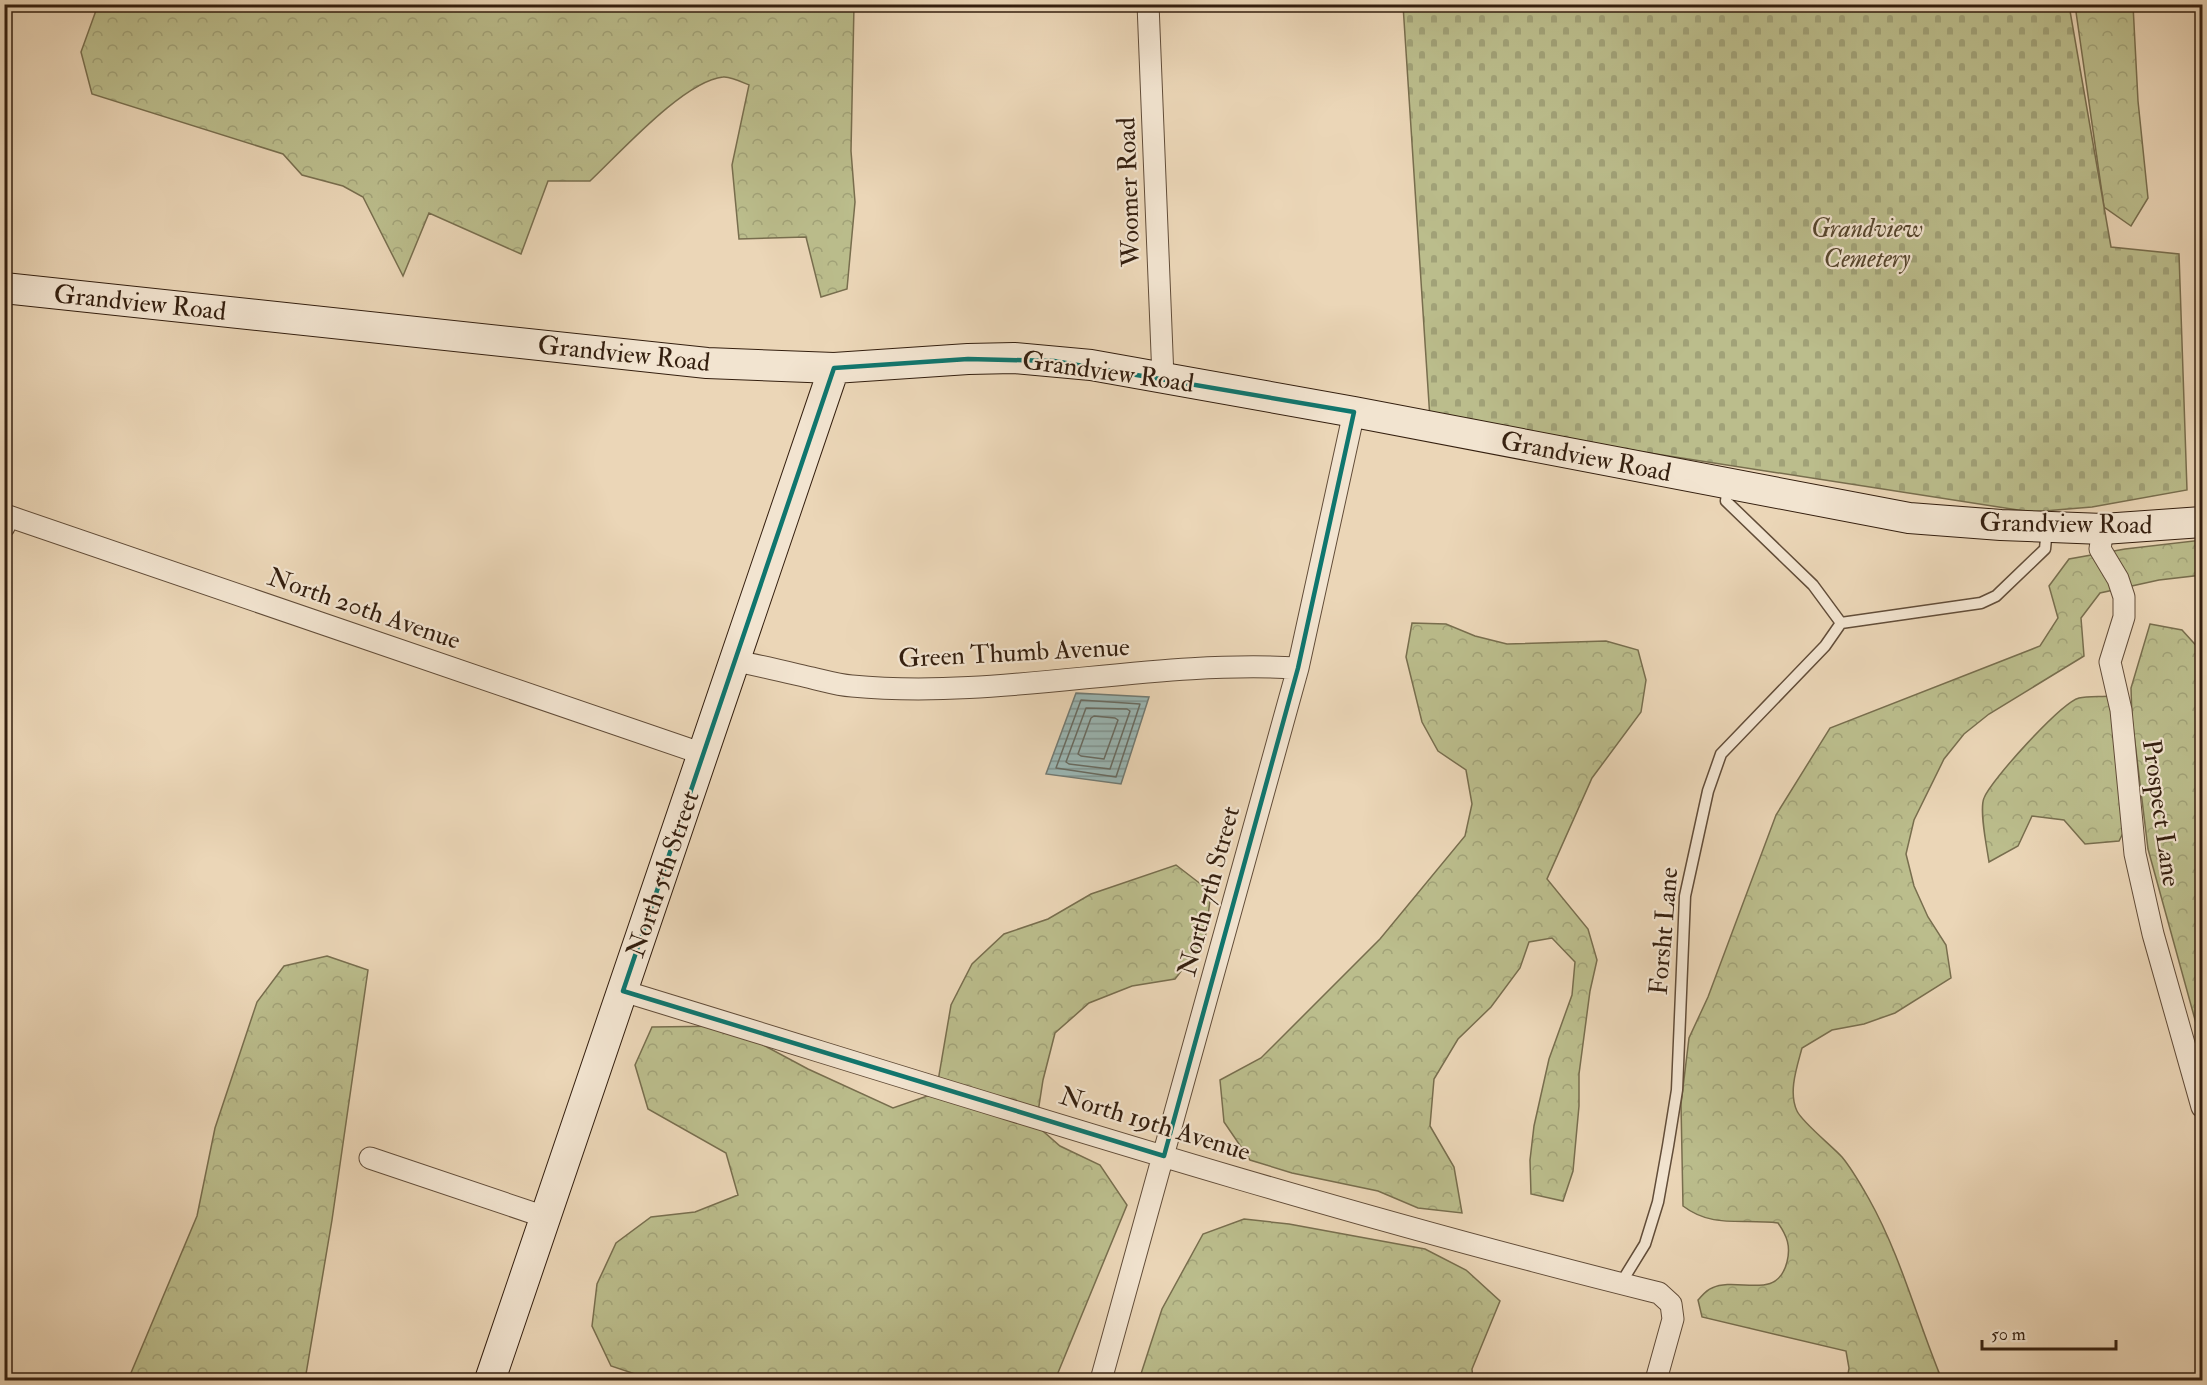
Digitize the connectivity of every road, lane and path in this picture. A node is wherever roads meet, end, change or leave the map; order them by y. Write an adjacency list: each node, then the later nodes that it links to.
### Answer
1 (1148, 4): 4 (street, Woomer Road)
2 (4, 288): 3 (main road, Grandview Road)
3 (834, 368): 4 (main road, Grandview Road); 12 (main road, North 5th Street)
4 (1163, 378): 5 (main road, Grandview Road)
5 (1354, 412): 6 (main road, Grandview Road); 13 (street, North 7th Street)
6 (1728, 484): 9 (main road, Grandview Road); 11 (lane)
7 (6, 521): 14 (street, North 20th Avenue)
8 (2202, 522): 10 (main road, Grandview Road)
9 (2047, 528): 10 (main road, Grandview Road); 11 (lane)
10 (2103, 529): 16 (street, Prospect Lane)
11 (1841, 623): 20 (lane, Forsht Lane)
12 (736, 661): 13 (street, Green Thumb Avenue); 14 (main road, North 5th Street)
13 (1298, 668): 17 (street, North 7th Street)
14 (703, 754): 15 (main road, North 5th Street)
15 (623, 991): 17 (street, North 19th Avenue); 19 (main road, North 5th Street)
16 (2202, 1107)
17 (1164, 1156): 20 (street, North 19th Avenue); 22 (street, North 7th Street)
18 (370, 1158): 19 (street)
19 (545, 1217): 21 (main road, North 5th Street)
20 (1621, 1283): 23 (street, North 19th Avenue)
21 (490, 1380)
22 (1101, 1380)
23 (1656, 1380)

